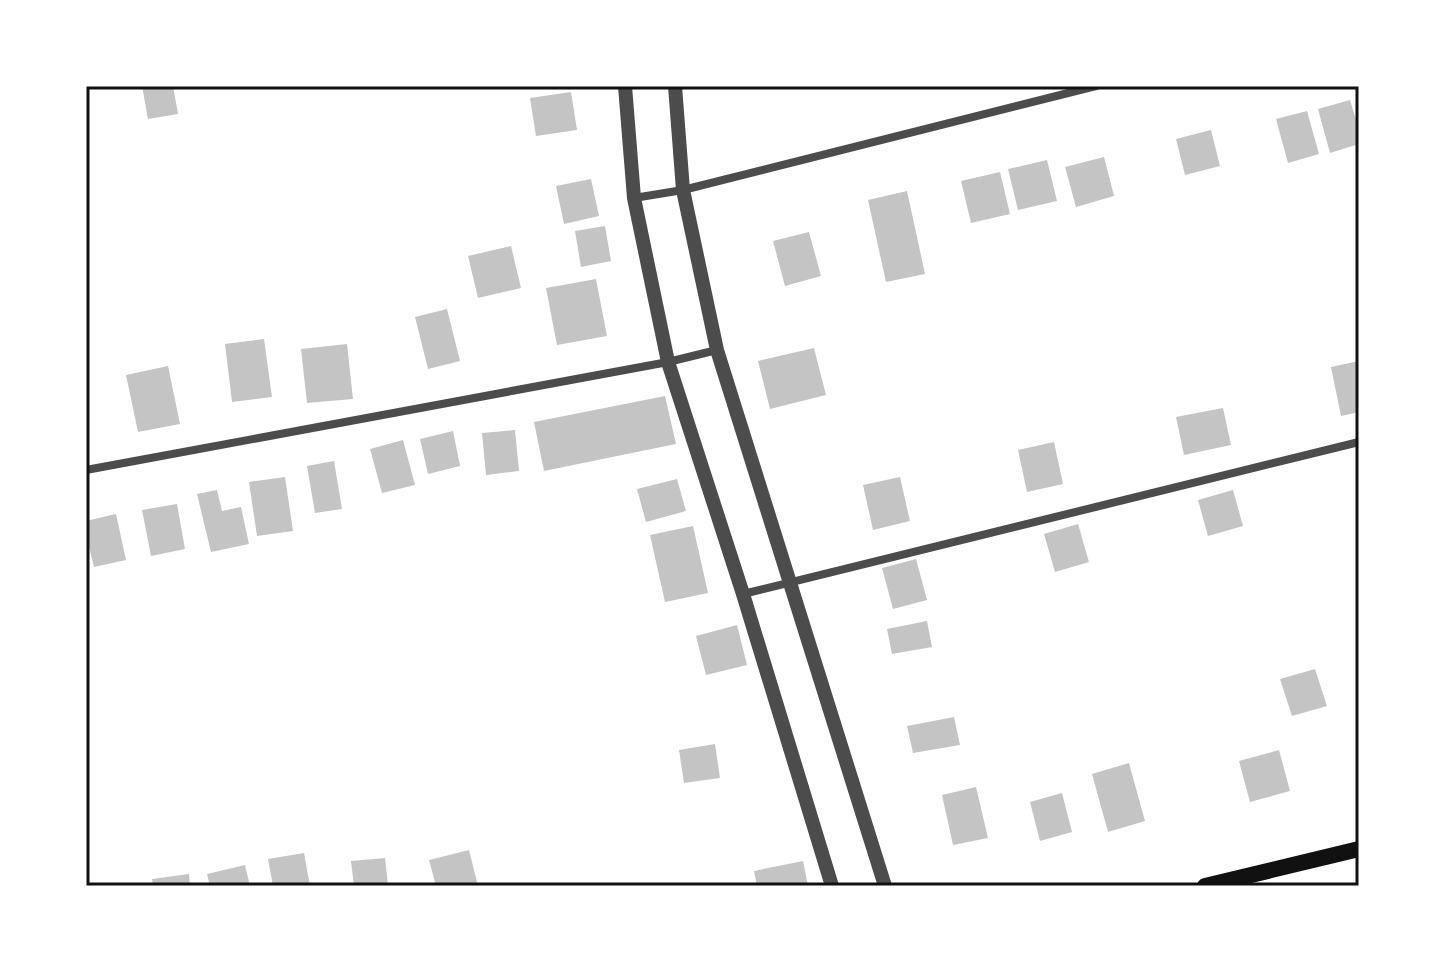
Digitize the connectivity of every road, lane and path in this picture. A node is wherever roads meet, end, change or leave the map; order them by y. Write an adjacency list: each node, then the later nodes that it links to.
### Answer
1 (625, 86): 5 (street)
2 (675, 86): 4 (street)
3 (1096, 86): 4 (street)
4 (683, 190): 5 (street); 6 (street)
5 (634, 198): 7 (street)
6 (717, 350): 7 (street); 10 (street)
7 (668, 362): 9 (street); 11 (street)
8 (1359, 442): 10 (street)
9 (86, 470)
10 (791, 584): 11 (street); 14 (street)
11 (743, 594): 13 (street)
12 (1359, 849): 15 (main road)
13 (832, 886)
14 (885, 886)
15 (1205, 886)

